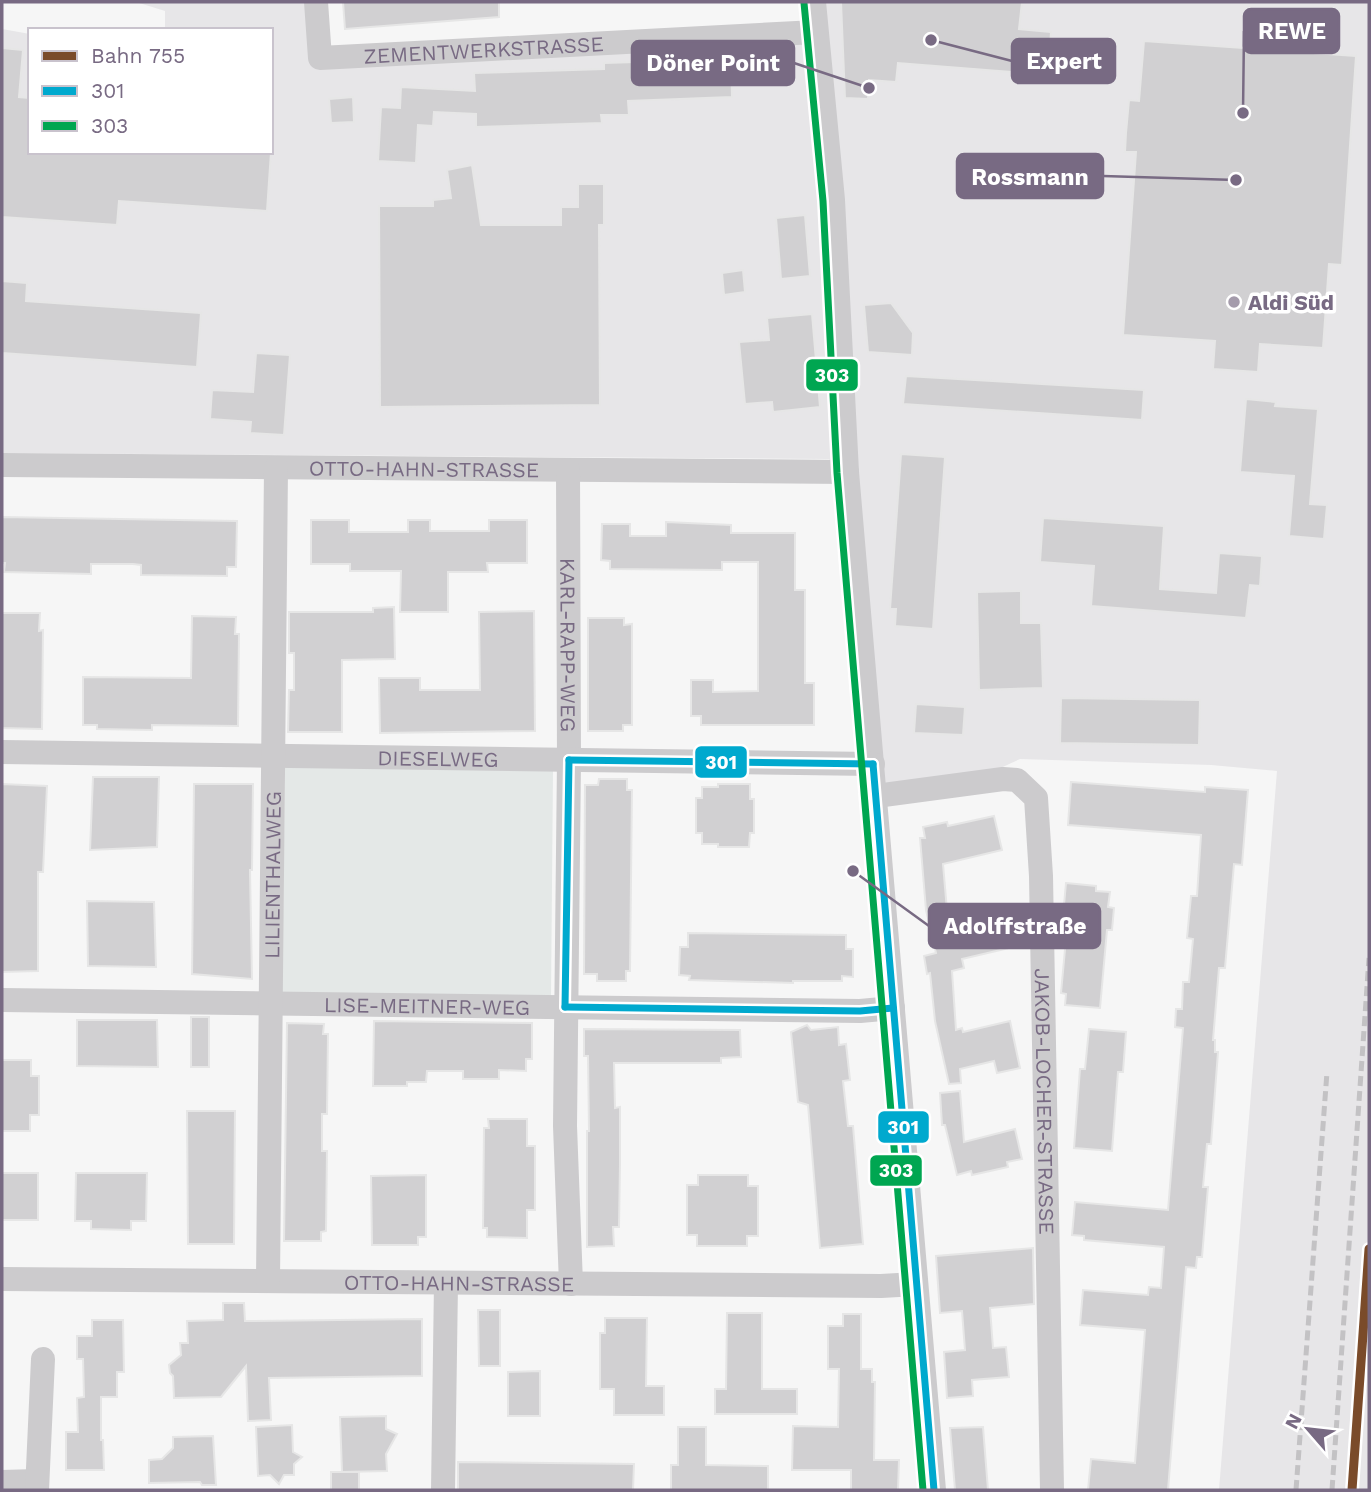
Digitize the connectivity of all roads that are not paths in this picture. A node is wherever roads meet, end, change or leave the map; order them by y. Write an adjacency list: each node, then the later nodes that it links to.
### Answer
1 (316, 2): 3 (street, ZEMENTWERKSTRASSE)
2 (814, 2): 3 (street)
3 (816, 32): 7 (street)
4 (2, 465): 5 (street, OTTO-HAHN-STRASSE)
5 (276, 468): 6 (street, OTTO-HAHN-STRASSE); 9 (street, LILIENTHALWEG)
6 (568, 470): 7 (street, OTTO-HAHN-STRASSE); 10 (street, KARL-RAPP-WEG)
7 (847, 472): 11 (street)
8 (2, 752): 9 (street, DIESELWEG)
9 (274, 756): 10 (street, DIESELWEG); 14 (street, LILIENTHALWEG)
10 (569, 760): 11 (street, DIESELWEG); 15 (street, KARL-RAPP-WEG)
11 (873, 764): 12 (street)
12 (876, 796): 16 (street); 27 (street, JAKOB-LOCHER-STRASSE)
13 (2, 1000): 14 (street, LISE-MEITNER-WEG)
14 (270, 1003): 15 (street, LISE-MEITNER-WEG); 18 (street, LILIENTHALWEG)
15 (565, 1007): 16 (street, LISE-MEITNER-WEG); 20 (street, KARL-RAPP-WEG)
16 (893, 1008): 21 (street)
17 (2, 1279): 18 (street, OTTO-HAHN-STRASSE)
18 (268, 1281): 19 (street, OTTO-HAHN-STRASSE)
19 (446, 1283): 20 (street, OTTO-HAHN-STRASSE); 25 (street)
20 (571, 1284): 21 (street, OTTO-HAHN-STRASSE)
21 (916, 1284): 26 (street)
22 (43, 1359): 24 (street)
23 (2, 1482): 24 (street)
24 (37, 1486)
25 (443, 1490)
26 (934, 1490)
27 (1052, 1490)

